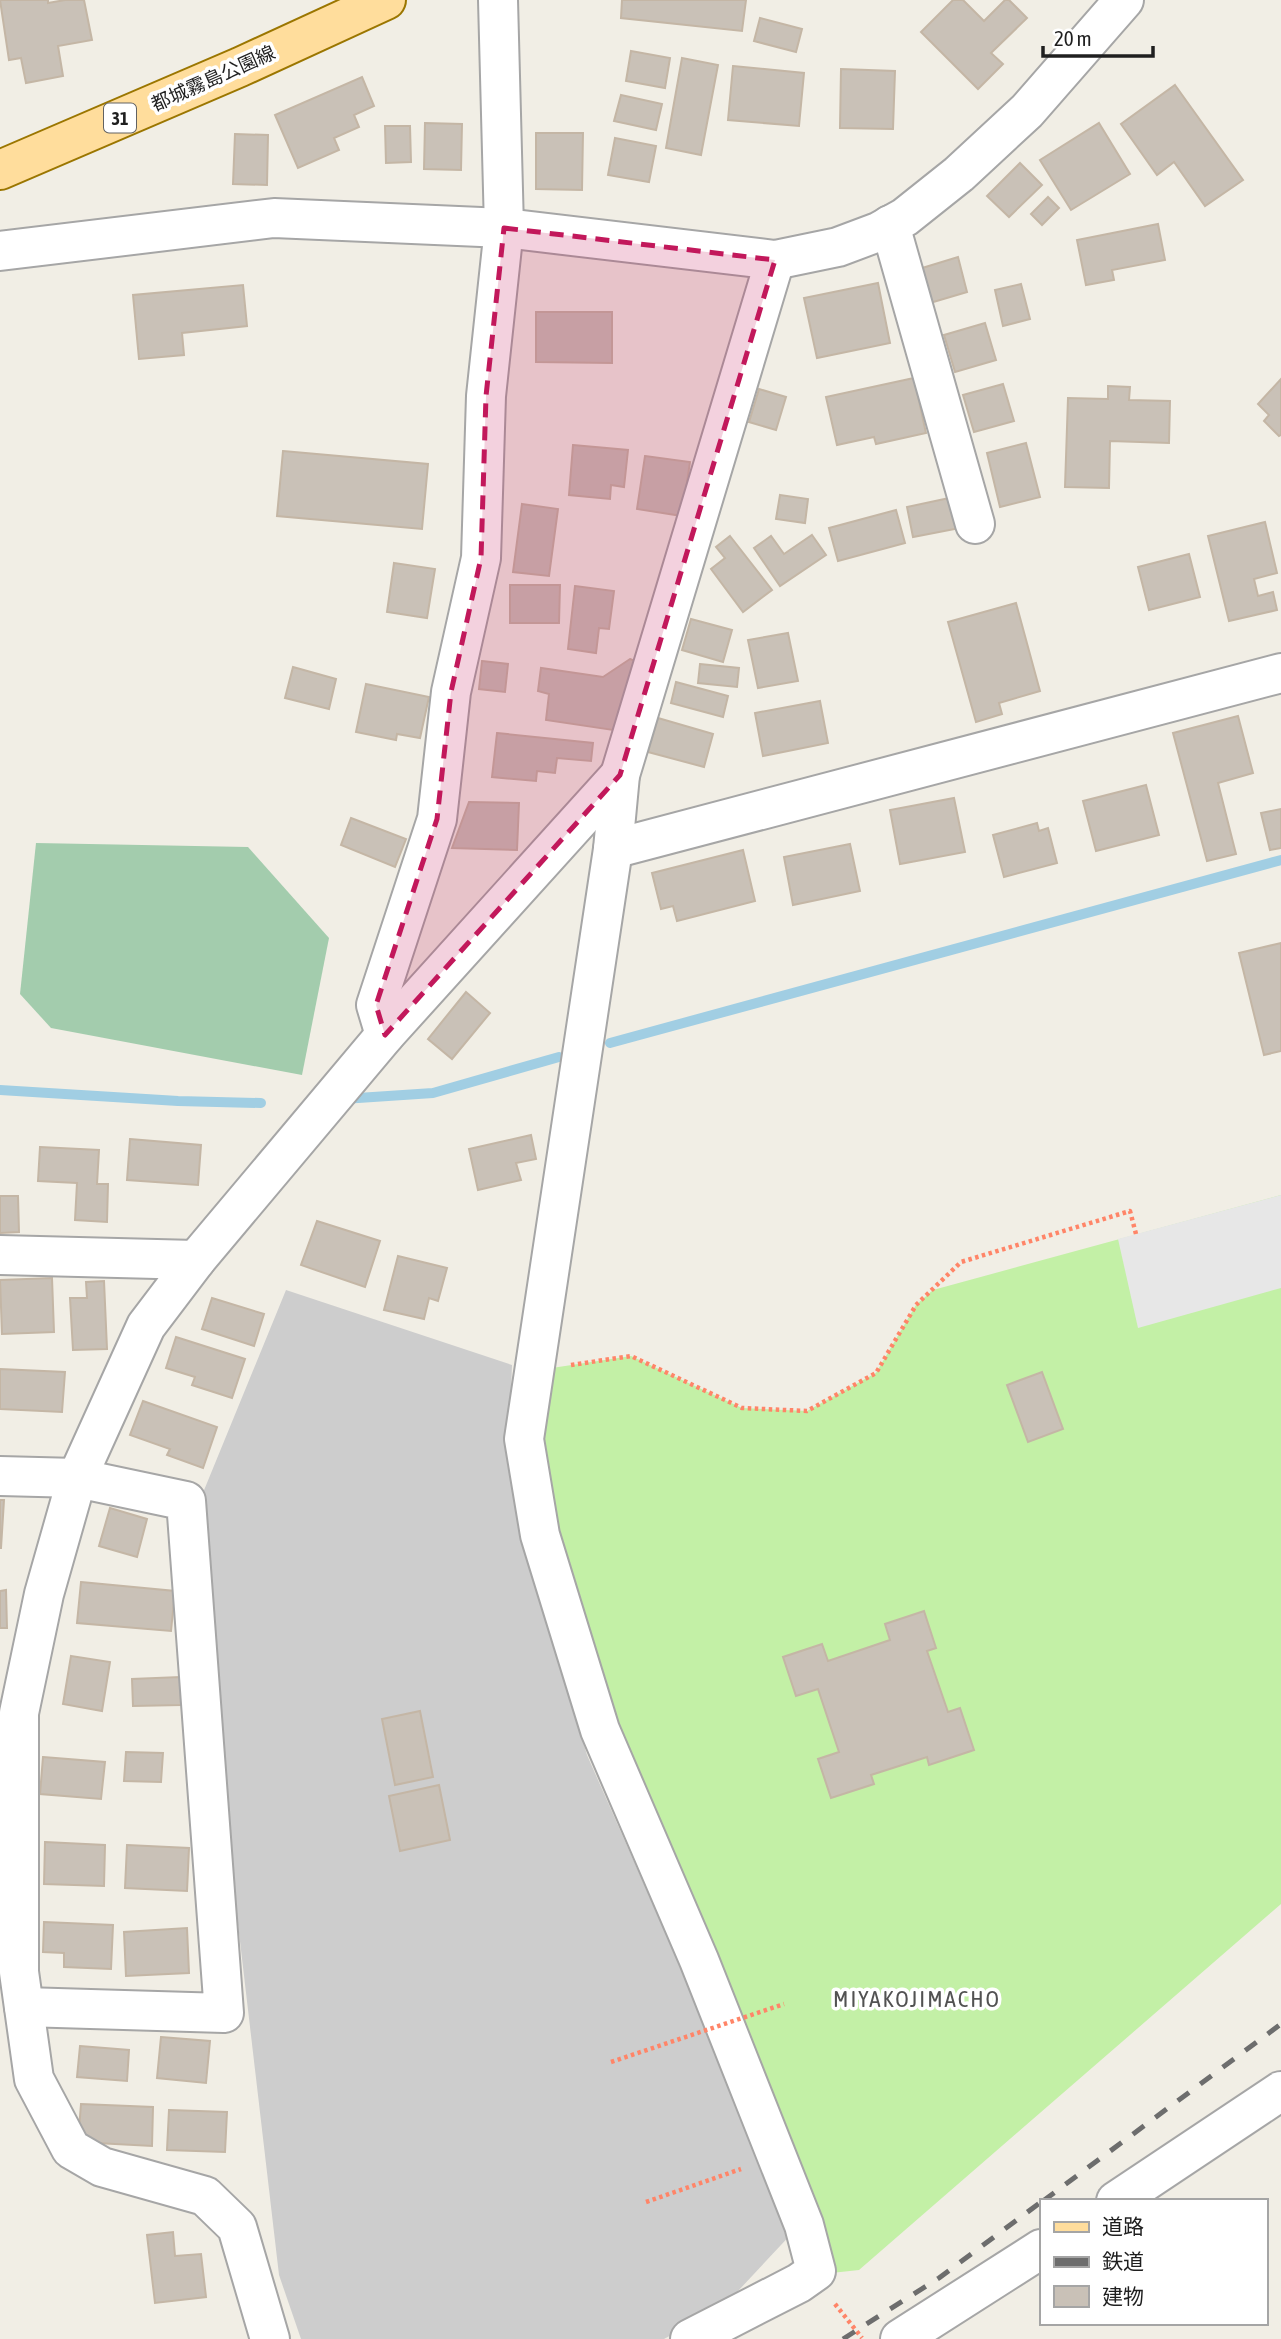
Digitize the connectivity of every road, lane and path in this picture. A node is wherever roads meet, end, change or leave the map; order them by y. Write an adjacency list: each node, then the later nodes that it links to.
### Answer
1 (386, 0): 4 (main road, 都城霧島公園線 / 31)
2 (1124, 0): 5 (street)
3 (500, 1): 6 (street)
4 (0, 170)
5 (890, 225): 8 (street); 9 (street)
6 (504, 228): 7 (street); 8 (street); 13 (street)
7 (0, 251)
8 (775, 260): 11 (street)
9 (975, 524)
10 (1281, 673): 12 (street)
11 (620, 775): 12 (street); 13 (street)
12 (613, 849): 17 (street)
13 (385, 1035): 16 (street)
14 (1136, 1234): 17 (path)
15 (0, 1255): 16 (street)
16 (196, 1260): 19 (street)
17 (532, 1371): 25 (street)
18 (0, 1476): 19 (street)
19 (77, 1478): 20 (street); 22 (street)
20 (10, 1712): 22 (street)
21 (784, 2004): 23 (path, bridge)
22 (24, 2007): 30 (street)
23 (611, 2062)
24 (1281, 2091): 26 (street)
25 (776, 2156): 27 (path); 29 (street)
26 (1119, 2199)
27 (646, 2202)
28 (1040, 2250): 33 (street)
29 (813, 2276): 31 (street); 32 (path)
30 (270, 2339)
31 (690, 2339)
32 (862, 2339)
33 (900, 2339)

